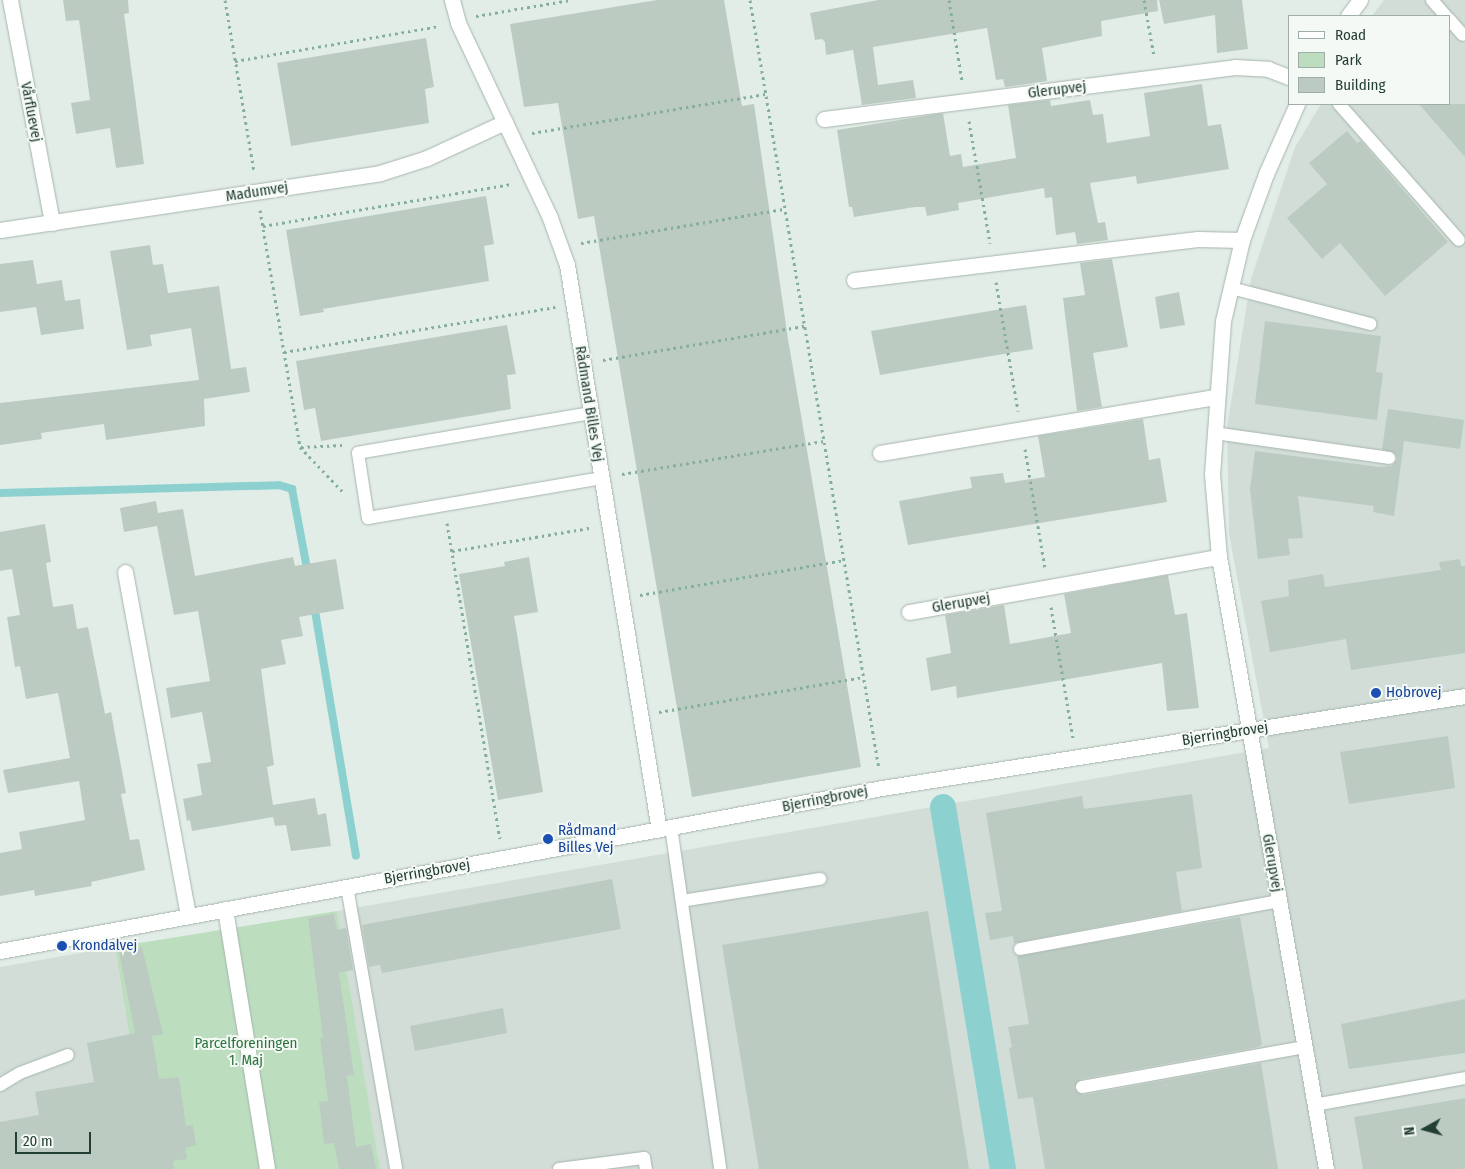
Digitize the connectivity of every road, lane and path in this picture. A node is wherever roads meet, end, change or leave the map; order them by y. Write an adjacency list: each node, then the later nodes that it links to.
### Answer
1 (10, 0): 28 (street, Vårfluevej)
2 (225, 0): 15 (path)
3 (452, 0): 12 (street, Rådmand Billes Vej)
4 (571, 0): 12 (path)
5 (750, 0): 18 (path)
6 (949, 0): 19 (path)
7 (1144, 0): 16 (path)
8 (1360, 0): 10 (street)
9 (1432, 0): 11 (lane)
10 (1349, 15)
11 (1445, 15)
12 (457, 19): 15 (path); 23 (street, Rådmand Billes Vej)
13 (1450, 20): 14 (lane)
14 (1463, 35)
15 (235, 61): 26 (path)
16 (1158, 77): 17 (street, Glerupvej); 19 (street, Glerupvej)
17 (1288, 77)
18 (766, 94): 24 (path); 27 (path)
19 (966, 101): 22 (street, Glerupvej); 34 (path)
20 (1297, 105): 31 (street, Glerupvej)
21 (1340, 105): 32 (lane)
22 (824, 119)
23 (505, 122): 24 (street, Rådmand Billes Vej); 26 (street, Madumvej)
24 (512, 136): 25 (street, Rådmand Billes Vej)
25 (530, 174): 29 (path); 33 (street, Rådmand Billes Vej)
26 (257, 192): 28 (street, Madumvej); 29 (path)
27 (785, 209): 33 (path); 39 (path)
28 (52, 223): 30 (street, Madumvej)
29 (263, 226): 40 (path)
30 (0, 230)
31 (1242, 240): 34 (street); 36 (street, Glerupvej)
32 (1458, 240)
33 (560, 246): 37 (street, Rådmand Billes Vej)
34 (993, 263): 35 (street); 44 (path)
35 (854, 280)
36 (1231, 288): 38 (lane); 42 (street, Glerupvej)
37 (573, 304): 40 (path); 41 (street, Rådmand Billes Vej)
38 (1370, 324)
39 (804, 326): 41 (path); 46 (path)
40 (284, 352): 47 (path)
41 (582, 364): 43 (street, Rådmand Billes Vej)
42 (1216, 397): 44 (street); 45 (street, Glerupvej)
43 (591, 413): 48 (lane); 51 (street, Rådmand Billes Vej)
44 (1021, 429): 49 (street); 59 (path)
45 (1214, 433): 50 (lane); 56 (street, Glerupvej)
46 (824, 441): 51 (path); 57 (path)
47 (300, 447): 48 (path); 53 (path)
48 (358, 452): 53 (lane)
49 (880, 453)
50 (1390, 458)
51 (601, 478): 52 (lane); 54 (street, Rådmand Billes Vej)
52 (444, 505): 53 (lane); 55 (path)
53 (368, 518)
54 (609, 524): 55 (path); 60 (street, Rådmand Billes Vej)
55 (452, 551): 69 (path)
56 (1219, 557): 59 (street, Glerupvej); 65 (street, Glerupvej)
57 (844, 560): 60 (path); 62 (path)
58 (125, 572): 75 (street)
59 (1048, 588): 61 (street, Glerupvej); 66 (path)
60 (621, 598): 64 (street, Rådmand Billes Vej)
61 (909, 612)
62 (863, 677): 64 (path); 67 (path)
63 (1465, 696): 65 (street, Bjerringbrovej)
64 (640, 715): 68 (street, Rådmand Billes Vej)
65 (1248, 730): 66 (street, Bjerringbrovej); 73 (street, Glerupvej)
66 (1076, 757): 67 (street, Bjerringbrovej)
67 (882, 788): 68 (street, Bjerringbrovej)
68 (665, 828): 69 (street, Bjerringbrovej); 72 (lane)
69 (503, 858): 71 (street, Bjerringbrovej)
70 (820, 879): 72 (lane)
71 (347, 887): 74 (street, Bjerringbrovej); 85 (lane)
72 (682, 901): 88 (lane)
73 (1278, 902): 76 (lane); 78 (street, Glerupvej)
74 (225, 910): 75 (street, Bjerringbrovej); 84 (street)
75 (188, 916): 77 (street, Bjerringbrovej)
76 (1020, 949)
77 (0, 951)
78 (1304, 1047): 82 (lane); 83 (street, Glerupvej)
79 (68, 1055): 81 (lane)
80 (1465, 1078): 83 (lane)
81 (0, 1085)
82 (1082, 1087)
83 (1314, 1105): 89 (street, Glerupvej)
84 (267, 1169)
85 (396, 1169)
86 (559, 1169): 87 (lane)
87 (646, 1169)
88 (720, 1169)
89 (1326, 1169)

